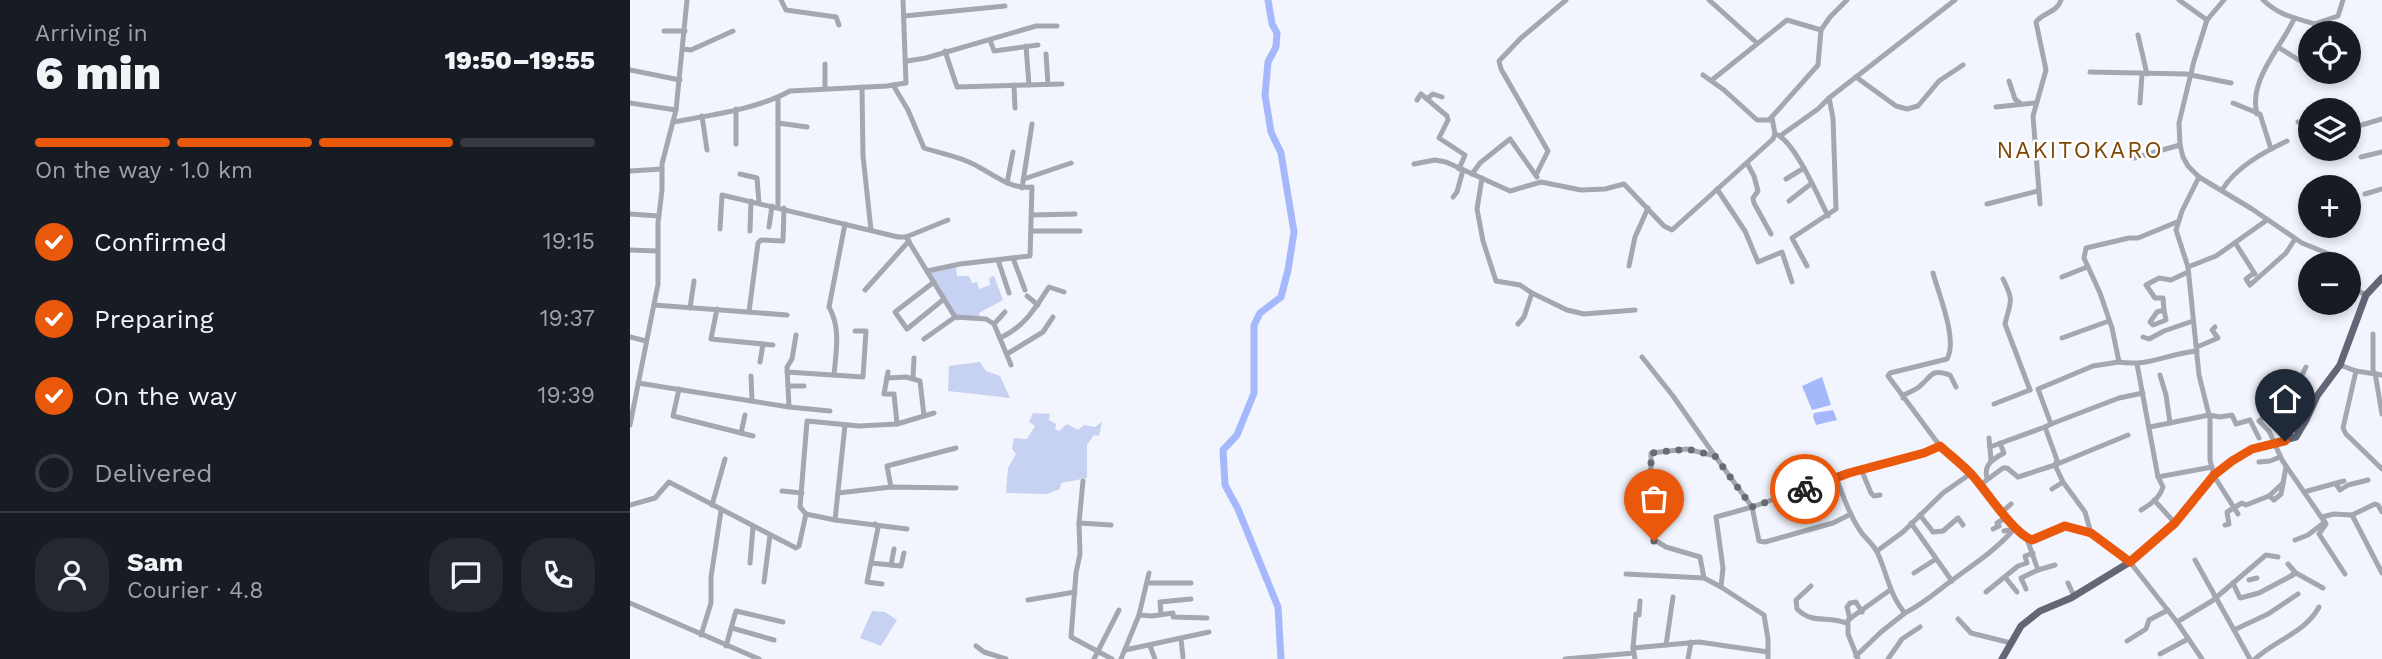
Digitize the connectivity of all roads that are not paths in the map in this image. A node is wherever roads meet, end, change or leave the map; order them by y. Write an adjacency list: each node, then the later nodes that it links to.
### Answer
1 (687, 0): 23 (street)
2 (781, 0): 19 (street)
3 (904, 0): 14 (street)
4 (1566, 0): 97 (street)
5 (1709, 0): 27 (street)
6 (1847, 0): 21 (street)
7 (1955, 0): 43 (street)
8 (2061, 0): 61 (street)
9 (2179, 0): 16 (street)
10 (2224, 0): 16 (street)
11 (2263, 0): 15 (street)
12 (2343, 0): 18 (street)
13 (1003, 4): 14 (street)
14 (904, 16): 35 (street)
15 (2294, 19): 17 (street); 30 (street)
16 (2207, 20): 42 (street)
17 (2303, 21)
18 (2324, 21)
19 (839, 25)
20 (1057, 26): 26 (street)
21 (1821, 30): 27 (street); 71 (street)
22 (664, 31): 23 (street)
23 (685, 31): 31 (street)
24 (733, 31): 31 (street)
25 (2138, 35): 40 (street)
26 (989, 40): 29 (street); 32 (street)
27 (1757, 43): 45 (street)
28 (1038, 45): 29 (street)
29 (1027, 47): 52 (street)
30 (2278, 47): 34 (street); 69 (street)
31 (683, 49): 44 (street)
32 (945, 51): 35 (street); 51 (street)
33 (1046, 54): 48 (street)
34 (2298, 60)
35 (906, 61): 50 (street)
36 (825, 64): 54 (street)
37 (1963, 65): 43 (street)
38 (630, 70): 44 (street)
39 (2090, 72): 40 (street)
40 (2145, 74): 42 (street); 62 (street)
41 (1703, 75): 45 (street)
42 (2190, 75): 47 (street); 81 (street)
43 (1856, 77): 58 (street)
44 (680, 80): 68 (street)
45 (1712, 80): 71 (street)
46 (2009, 81): 64 (street)
47 (2231, 83)
48 (1048, 84): 49 (street); 52 (street)
49 (1062, 84)
50 (893, 85): 53 (street); 103 (street)
51 (1014, 85): 52 (street); 66 (street)
52 (1029, 85)
53 (862, 87): 54 (street); 130 (street)
54 (825, 88): 56 (street)
55 (1442, 97): 57 (street)
56 (778, 98): 67 (street); 74 (street)
57 (1427, 98): 59 (street); 93 (street)
58 (1829, 98): 78 (street); 123 (street)
59 (1417, 100)
60 (630, 103): 68 (street)
61 (2035, 103): 64 (street); 109 (street)
62 (2140, 103)
63 (2233, 103): 69 (street)
64 (2021, 104): 65 (street)
65 (1996, 107)
66 (1014, 108)
67 (736, 109): 70 (street); 80 (street)
68 (676, 110): 73 (street)
69 (2257, 114): 82 (street)
70 (702, 116): 73 (street); 83 (street)
71 (1772, 118): 78 (street)
72 (2382, 120): 76 (street)
73 (673, 122): 92 (street)
74 (778, 123): 77 (street); 117 (street)
75 (1032, 124): 100 (street)
76 (2361, 125)
77 (807, 127)
78 (1777, 135): 89 (street); 91 (street)
79 (2287, 141): 82 (street)
80 (736, 144)
81 (2180, 145): 87 (street); 98 (street)
82 (2271, 149): 108 (street)
83 (707, 150)
84 (1013, 152): 103 (street)
85 (2382, 152): 86 (street)
86 (2361, 157)
87 (2134, 158)
88 (1071, 163): 100 (street)
89 (1746, 163): 106 (street); 134 (street)
90 (1413, 164): 93 (street)
91 (1804, 168): 101 (street); 104 (street)
92 (662, 169): 94 (street); 122 (street)
93 (1461, 169): 96 (street); 111 (street)
94 (630, 171)
95 (740, 174): 114 (street)
96 (1472, 174): 97 (street); 99 (street)
97 (1536, 175): 102 (street)
98 (2199, 177): 108 (street); 126 (street)
99 (1482, 178): 102 (street); 161 (street)
100 (1024, 179): 105 (street)
101 (1786, 179)
102 (1541, 182): 118 (street)
103 (1007, 183): 105 (street)
104 (1812, 183): 113 (street); 123 (street)
105 (1022, 188): 121 (street)
106 (1717, 189): 118 (street); 156 (street)
107 (2382, 189): 110 (street)
108 (2222, 190): 125 (street)
109 (2038, 191): 115 (street); 116 (street)
110 (2365, 194)
111 (1453, 197)
112 (751, 201): 114 (street); 129 (street); 133 (street)
113 (1789, 201)
114 (760, 203): 117 (street)
115 (1987, 204)
116 (2040, 204)
117 (778, 207): 127 (street); 128 (street); 170 (street)
118 (1648, 208): 143 (street)
119 (630, 214): 122 (street)
120 (1075, 214): 121 (street)
121 (1032, 215): 131 (street)
122 (659, 216): 139 (street)
123 (1828, 216): 144 (street)
124 (948, 220): 135 (street)
125 (2267, 220): 136 (street); 137 (street)
126 (2177, 222): 145 (street); 146 (street)
127 (845, 224): 130 (street); 204 (street)
128 (769, 227)
129 (720, 229)
130 (871, 230): 135 (street)
131 (1032, 231): 132 (street); 141 (street)
132 (1080, 231)
133 (750, 232)
134 (1771, 234)
135 (908, 239): 147 (street); 157 (street)
136 (2295, 239): 140 (street); 153 (street)
137 (2235, 244): 146 (street); 149 (street)
138 (630, 250): 139 (street)
139 (658, 251): 164 (street)
140 (2323, 252)
141 (1013, 258): 142 (street); 165 (street)
142 (998, 261): 147 (street); 160 (street)
143 (1629, 266)
144 (1807, 266)
145 (2087, 267): 150 (street); 175 (street)
146 (2188, 269): 169 (street); 176 (street)
147 (927, 271): 155 (street)
148 (1933, 273): 217 (street)
149 (2254, 273): 153 (street); 153 (street)
150 (2062, 277)
151 (2382, 278): 162 (main road)
152 (2003, 279): 215 (street)
153 (2258, 279)
154 (694, 281): 166 (street)
155 (934, 282): 163 (street); 163 (street)
156 (1792, 282)
157 (865, 290)
158 (1065, 292): 165 (street)
159 (2361, 292): 162 (street)
160 (1009, 293)
161 (1532, 293): 168 (street); 178 (street)
162 (2366, 295): 199 (main road)
163 (944, 299): 173 (street)
164 (654, 305): 166 (street); 188 (street)
165 (1038, 305): 185 (street)
166 (690, 307): 167 (street)
167 (717, 309): 170 (street); 189 (street)
168 (1635, 310)
169 (2164, 310)
170 (749, 312): 172 (street)
171 (1005, 312): 177 (street)
172 (787, 314)
173 (955, 317): 177 (street); 187 (street)
174 (1053, 317): 192 (street)
175 (2109, 321): 186 (street); 196 (street)
176 (2193, 321): 184 (street); 191 (street)
177 (994, 324): 185 (street)
178 (1518, 324)
179 (2215, 327): 191 (street)
180 (855, 331): 204 (street)
181 (2373, 334): 203 (street)
182 (796, 335): 202 (street)
183 (630, 337): 188 (street)
184 (2143, 337)
185 (1000, 338): 192 (street)
186 (2063, 338)
187 (924, 339)
188 (646, 341): 209 (street)
189 (763, 344): 190 (street); 195 (street)
190 (774, 345)
191 (2197, 349): 197 (street); 225 (street)
192 (1007, 354): 198 (street)
193 (1642, 357): 243 (street)
194 (914, 358): 207 (street)
195 (760, 362)
196 (2119, 362): 197 (street); 213 (street)
197 (2137, 364): 216 (street)
198 (1011, 365)
199 (2340, 365): 201 (street); 239 (main road)
200 (2306, 367): 239 (street)
201 (2356, 371): 203 (street); 250 (street)
202 (787, 372): 204 (street); 210 (street)
203 (2376, 374): 223 (street)
204 (834, 375)
205 (2160, 375): 228 (street)
206 (751, 376): 218 (street)
207 (913, 378): 226 (street); 227 (street)
208 (630, 385): 209 (street)
209 (638, 385): 214 (street); 229 (street)
210 (788, 386): 211 (street); 220 (street)
211 (804, 386)
212 (1956, 387): 217 (street)
213 (2038, 388): 215 (street); 231 (street)
214 (679, 389): 218 (street); 233 (street)
215 (2030, 390): 219 (street)
216 (2143, 393): 231 (street); 232 (street)
217 (1903, 398): 240 (street)
218 (752, 401): 220 (street)
219 (1994, 404)
220 (789, 407): 221 (street)
221 (830, 411)
222 (934, 413): 226 (street)
223 (2382, 414)
224 (746, 415): 233 (street)
225 (2210, 415): 228 (street); 237 (street); 252 (street)
226 (924, 416): 227 (street)
227 (897, 424): 230 (street)
228 (2170, 424): 232 (street)
229 (630, 425)
230 (845, 425): 268 (street); 269 (street)
231 (2048, 425): 238 (street); 248 (street)
232 (2150, 427): 255 (street)
233 (741, 433): 235 (street)
234 (2129, 435): 248 (street)
235 (753, 436)
236 (1989, 438): 241 (street)
237 (2259, 438)
238 (2000, 443): 241 (street); 246 (street)
239 (2276, 444): 244 (street); 252 (main road)
240 (1940, 446): 251 (street); 253 (street)
241 (1990, 447): 246 (street)
242 (956, 448): 263 (street)
243 (1715, 456): 275 (street); 325 (street)
244 (2280, 457): 247 (street); 249 (street)
245 (724, 459): 274 (street)
246 (1991, 460): 256 (street)
247 (2259, 461)
248 (2055, 465): 256 (street); 260 (street)
249 (2286, 466): 267 (street); 276 (street)
250 (2382, 468)
251 (1861, 469): 254 (street); 270 (street)
252 (2213, 471): 255 (street); 276 (street); 290 (main road)
253 (1970, 474): 262 (street); 284 (street)
254 (1836, 477): 275 (street); 281 (street)
255 (2158, 477): 271 (street)
256 (1987, 478): 262 (street)
257 (2368, 480): 261 (street)
258 (1083, 481): 288 (street)
259 (2344, 481): 261 (street)
260 (2063, 482): 265 (street); 300 (street)
261 (2336, 484): 267 (street)
262 (1980, 485): 282 (street)
263 (891, 488): 264 (street); 268 (street)
264 (956, 488)
265 (2052, 489)
266 (782, 491): 269 (street)
267 (2304, 492): 287 (street)
268 (838, 493): 286 (street)
269 (802, 494): 280 (street)
270 (1880, 495)
271 (2154, 501): 277 (street); 290 (street)
272 (2011, 504): 282 (street)
273 (630, 505): 274 (street)
274 (712, 505): 278 (street)
275 (1752, 507): 281 (street); 336 (street)
276 (2234, 507): 283 (street); 294 (street)
277 (2141, 510)
278 (721, 511): 295 (street); 368 (street)
279 (2382, 512): 285 (street)
280 (806, 514): 286 (street); 301 (street)
281 (1851, 514): 305 (street)
282 (2004, 514): 297 (street); 298 (street)
283 (2238, 514)
284 (1920, 515): 289 (street); 293 (street)
285 (2353, 515): 287 (street); 320 (street)
286 (835, 520): 291 (street)
287 (2324, 520): 303 (street); 322 (street)
288 (1079, 523): 292 (street); 340 (street)
289 (1912, 523): 305 (street); 309 (street)
290 (2175, 523): 311 (main road)
291 (875, 524): 296 (street); 313 (street)
292 (1111, 525)
293 (1963, 525)
294 (2225, 525)
295 (753, 527): 301 (street); 312 (street)
296 (907, 529)
297 (1993, 529)
298 (2014, 529): 299 (street); 302 (street); 328 (street)
299 (2004, 531)
300 (2091, 533): 302 (street); 311 (street)
301 (771, 535): 329 (street)
302 (2027, 539): 307 (street)
303 (2295, 540)
304 (894, 549): 315 (street)
305 (1877, 551): 339 (street)
306 (904, 553): 315 (street)
307 (2033, 553): 317 (street); 324 (street)
308 (2278, 557): 333 (street)
309 (1936, 559): 319 (street); 328 (street)
310 (2195, 560): 346 (street)
311 (2130, 562): 344 (main road); 353 (street)
312 (750, 563)
313 (871, 563): 315 (street); 334 (street)
314 (2288, 564): 323 (street)
315 (891, 565)
316 (2055, 565): 317 (street)
317 (2038, 570): 338 (street)
318 (1149, 573): 330 (street)
319 (1914, 573)
320 (2382, 573)
321 (1626, 574): 325 (street)
322 (2344, 574)
323 (2291, 576): 333 (street); 337 (street)
324 (2005, 577): 341 (street); 342 (street)
325 (1704, 578): 336 (street)
326 (2257, 578): 327 (street)
327 (2249, 580)
328 (1952, 581): 355 (street)
329 (764, 582)
330 (1149, 583): 331 (street); 357 (street)
331 (1191, 583)
332 (2068, 583): 344 (street)
333 (2232, 583): 346 (street)
334 (881, 584)
335 (1811, 586): 360 (street)
336 (1721, 587): 384 (street)
337 (2323, 588)
338 (2026, 589)
339 (1890, 590): 354 (street); 355 (street)
340 (1075, 592): 348 (street); 381 (street)
341 (1986, 592)
342 (2017, 592)
343 (2298, 594): 365 (street)
344 (2074, 596): 374 (main road)
345 (1673, 597): 376 (street)
346 (2215, 598): 362 (street); 365 (street)
347 (1191, 599): 356 (street)
348 (1028, 600)
349 (1640, 601): 382 (street)
350 (630, 603): 368 (street)
351 (2319, 607): 398 (street)
352 (1119, 610): 381 (street)
353 (2168, 610): 362 (street); 372 (street)
354 (1862, 611): 360 (street); 360 (street)
355 (1905, 613): 386 (street)
356 (1161, 614): 357 (street); 358 (street)
357 (1139, 615): 380 (street)
358 (1208, 618)
359 (1958, 620): 374 (street)
360 (1848, 621): 386 (street)
361 (783, 622): 363 (street)
362 (2177, 622): 370 (street)
363 (732, 628): 371 (street); 377 (street)
364 (1920, 628): 395 (street)
365 (2234, 630): 398 (street)
366 (1209, 632): 367 (street)
367 (1200, 634): 369 (street); 375 (street)
368 (701, 635): 377 (street)
369 (1181, 639): 379 (street); 385 (street)
370 (2188, 639): 383 (street); 397 (street)
371 (774, 640)
372 (2127, 641)
373 (1691, 642): 376 (street); 384 (street); 394 (street)
374 (2011, 643): 396 (main road)
375 (1201, 644)
376 (1666, 645): 382 (street)
377 (726, 646): 387 (street)
378 (976, 646): 388 (street)
379 (1150, 646): 380 (street); 392 (street)
380 (1125, 650): 391 (street)
381 (1098, 652): 389 (street); 390 (street)
382 (1634, 653): 393 (street)
383 (2160, 654)
384 (1768, 656)
385 (1183, 657)
386 (1857, 657)
387 (759, 659)
388 (1006, 659)
389 (1094, 659)
390 (1112, 659)
391 (1121, 659)
392 (1155, 659)
393 (1565, 659)
394 (1688, 659)
395 (1888, 659)
396 (2002, 659)
397 (2202, 659)
398 (2253, 659)

